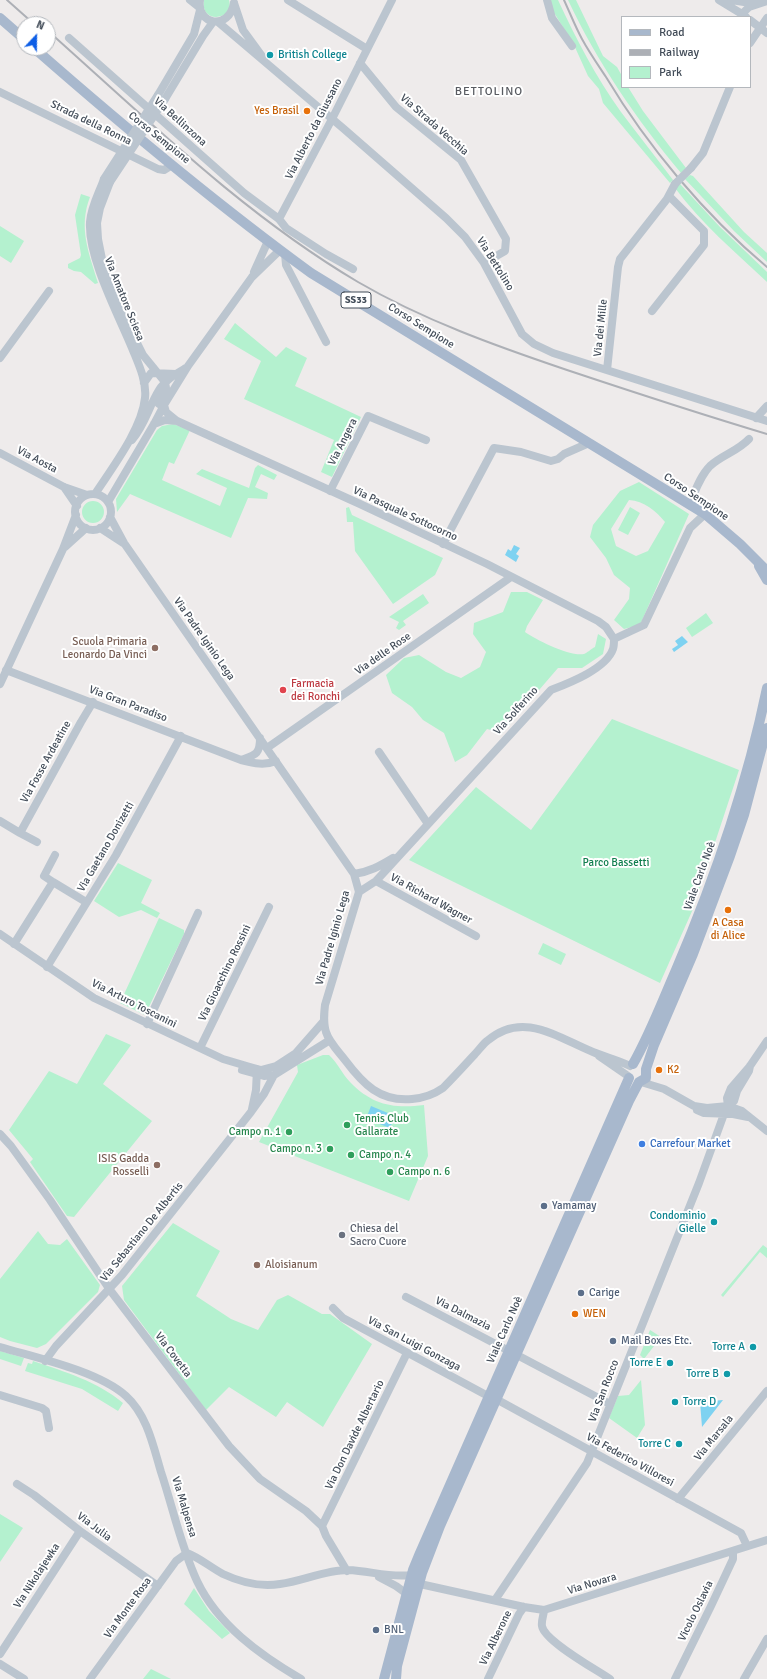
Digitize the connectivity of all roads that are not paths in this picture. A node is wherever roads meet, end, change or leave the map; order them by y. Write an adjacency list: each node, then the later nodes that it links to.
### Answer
1 (190, 0): 10 (street)
2 (288, 0): 21 (street)
3 (392, 0): 21 (street, Via Alberto da Giussano)
4 (547, 0): 20 (street)
5 (719, 0): 11 (street)
6 (731, 0): 9 (street)
7 (234, 1): 15 (street, Via Amatore Sciesa); 24 (street)
8 (767, 1): 9 (street)
9 (758, 4): 11 (street)
10 (200, 6): 15 (street); 27 (street, Via Amatore Sciesa)
11 (744, 16)
12 (0, 18): 17 (main road)
13 (767, 18): 16 (street)
14 (751, 21): 16 (street)
15 (216, 22): 24 (street); 27 (street, Via Amatore Sciesa)
16 (764, 30): 19 (street)
17 (16, 32)
18 (69, 38): 32 (street, Via Bellinzona)
19 (751, 42)
20 (572, 46)
21 (367, 49): 23 (street, Via Alberto da Giussano)
22 (43, 56): 29 (main road, Corso Sempione / SS33)
23 (360, 63): 28 (street, Via Alberto da Giussano); 35 (street, Via Strada Vecchia)
24 (270, 66): 28 (street, Via Bettolino)
25 (730, 88): 31 (street, Via dei Mille, bridge)
26 (0, 92): 29 (street, Strada della Ronna)
27 (162, 97): 30 (street, Via Amatore Sciesa, bridge)
28 (332, 119): 32 (street, Via Alberto da Giussano); 35 (street, Via Bettolino)
29 (172, 165): 33 (main road, Corso Sempione / SS33)
30 (107, 181): 44 (street, Via Amatore Sciesa); 47 (street, Via Amatore Sciesa)
31 (669, 196): 39 (street); 43 (street, Via dei Mille)
32 (279, 219): 36 (street, Via Bellinzona)
33 (268, 241): 34 (main road, Corso Sempione / SS33); 37 (street, Via Amatore Sciesa)
34 (282, 252): 37 (street, Via Amatore Sciesa); 40 (street); 56 (main road, Corso Sempione / SS33)
35 (484, 263): 43 (street, Via Bettolino)
36 (353, 269)
37 (252, 277): 42 (street, Via Amatore Sciesa)
38 (49, 291): 41 (street)
39 (652, 311)
40 (326, 342)
41 (0, 358)
42 (188, 366): 45 (street, Via Amatore Sciesa); 48 (street, Via Amatore Sciesa)
43 (607, 370): 50 (street, Via dei Mille)
44 (157, 372): 45 (street); 46 (street, Via Amatore Sciesa); 47 (street)
45 (176, 374): 46 (street, Via Amatore Sciesa)
46 (165, 382): 58 (street, Via Amatore Sciesa); 59 (street, Via Amatore Sciesa)
47 (144, 383): 58 (street, Via Amatore Sciesa)
48 (164, 405): 51 (street, Via Pasquale Sottocorno); 53 (street, Via Amatore Sciesa)
49 (767, 406): 50 (street)
50 (756, 418): 52 (street, Via dei Mille)
51 (178, 421): 53 (street, Via Pasquale Sottocorno); 61 (street, Via Pasquale Sottocorno)
52 (767, 421)
53 (154, 424): 59 (street, Via Amatore Sciesa)
54 (748, 439): 64 (street)
55 (426, 440): 61 (street, Via Angera)
56 (589, 443): 64 (main road, Corso Sempione / SS33); 72 (street)
57 (0, 453): 60 (street, Via Aosta)
58 (122, 454): 62 (street, Via Amatore Sciesa)
59 (136, 454): 63 (street, Via Amatore Sciesa)
60 (64, 487): 62 (street, Via Aosta); 65 (street, Via Aosta)
61 (330, 491): 72 (street, Via Pasquale Sottocorno)
62 (91, 495): 63 (street); 65 (street)
63 (108, 502): 68 (street)
64 (689, 505): 66 (main road, Corso Sempione / SS33)
65 (77, 506): 67 (street)
66 (705, 514): 74 (main road, Corso Sempione); 78 (street)
67 (76, 515): 69 (street); 73 (street)
68 (110, 517): 70 (street); 71 (street, Via Padre Iginio Lega)
69 (86, 528): 70 (street); 73 (street)
70 (100, 528): 71 (street, Via Padre Iginio Lega)
71 (124, 543): 85 (street, Via Padre Iginio Lega)
72 (443, 544): 76 (street, Via Pasquale Sottocorno)
73 (63, 549): 79 (street)
74 (753, 558): 75 (main road, Corso Sempione); 77 (main road, Corso Sempione)
75 (767, 571)
76 (511, 577): 78 (street, Via Pasquale Sottocorno); 86 (street, Via delle Rose)
77 (767, 580)
78 (614, 639): 91 (street, Via Solferino)
79 (6, 670): 80 (street); 82 (street, Via Gran Paradiso)
80 (0, 684)
81 (767, 688): 112 (main road, Viale Carlo Noè)
82 (93, 702): 84 (street, Via Gran Paradiso); 92 (street, Via Fosse Ardeatine)
83 (767, 728): 115 (main road, Viale Carlo Noè)
84 (181, 736): 88 (street, Via Gran Paradiso); 100 (street, Via Gaetano Donizetti)
85 (260, 738): 86 (street, Via Padre Iginio Lega); 88 (street)
86 (267, 748): 89 (street, Via Padre Iginio Lega)
87 (379, 752): 91 (street)
88 (241, 760): 89 (street, Via Gran Paradiso)
89 (276, 761): 96 (street, Via Padre Iginio Lega)
90 (0, 821): 92 (street)
91 (428, 824): 94 (street, Via Solferino)
92 (20, 833): 93 (street)
93 (37, 842)
94 (402, 852): 96 (street, Via Solferino); 97 (street, Via Solferino)
95 (55, 855): 98 (street)
96 (354, 874): 99 (street, Via Padre Iginio Lega)
97 (376, 881): 99 (street, Via Solferino); 104 (street, Via Richard Wagner)
98 (52, 882): 100 (street); 105 (street)
99 (359, 892): 107 (street, Via Padre Iginio Lega)
100 (86, 902): 106 (street, Via Gaetano Donizetti)
101 (269, 907): 111 (street, Via Gioacchino Rossini)
102 (198, 913): 108 (street)
103 (0, 934): 105 (street, Via Arturo Toscanini)
104 (476, 936)
105 (14, 944): 106 (street, Via Arturo Toscanini)
106 (47, 967): 108 (street, Via Arturo Toscanini)
107 (324, 1021): 109 (street, Via Padre Iginio Lega); 113 (street)
108 (147, 1024): 111 (street, Via Arturo Toscanini)
109 (330, 1040): 112 (street, Via Padre Iginio Lega); 114 (street)
110 (767, 1041): 118 (street, Via San Rocco)
111 (200, 1048): 113 (street, Via Arturo Toscanini)
112 (630, 1071): 115 (main road); 115 (main road); 128 (main road, Viale Carlo Noè)
113 (259, 1072): 114 (street, Via Arturo Toscanini); 116 (street); 119 (street, Via Sebastiano De Albertis)
114 (274, 1076): 116 (street, Via Sebastiano De Albertis)
115 (643, 1077): 117 (street); 128 (main road, Viale Carlo Noè)
116 (269, 1086): 119 (street, Via Sebastiano De Albertis)
117 (694, 1106): 118 (street); 120 (street)
118 (728, 1106): 120 (street, Via San Rocco); 121 (street)
119 (251, 1112): 124 (street, Via Sebastiano De Albertis)
120 (724, 1114): 121 (street); 134 (street, Via San Rocco)
121 (748, 1117): 122 (street)
122 (767, 1131)
123 (0, 1134): 124 (street, Via Covetta)
124 (110, 1290): 130 (street, Via Sebastiano De Albertis); 139 (street, Via Covetta)
125 (406, 1298): 128 (street, Via Dalmazia)
126 (333, 1308): 129 (street, Via San Luigi Gonzaga)
127 (0, 1347): 130 (street, Via Malpensa)
128 (513, 1352): 133 (main road, Viale Carlo Noè); 134 (street, Via Dalmazia)
129 (407, 1353): 133 (street, Via San Luigi Gonzaga); 139 (street, Via Don Davide Albertario)
130 (45, 1361): 144 (street, Via Malpensa)
131 (767, 1391): 138 (street, Via Marsala)
132 (0, 1394): 135 (street)
133 (492, 1398): 136 (street, Via Federico Villoresi); 147 (main road, Viale Carlo Noè); 148 (main road, Viale Carlo Noè)
134 (610, 1404): 136 (street, Via San Rocco)
135 (49, 1428)
136 (592, 1452): 138 (street, Via Federico Villoresi); 151 (street, Via San Rocco)
137 (17, 1484): 140 (street, Via Julia)
138 (678, 1499): 142 (street, Via Federico Villoresi)
139 (322, 1526): 145 (street, Via Covetta)
140 (80, 1531): 149 (street, Via Julia); 155 (street, Via Nikolajewka)
141 (767, 1540): 142 (street, Via Novara)
142 (747, 1546): 143 (street, Via Novara)
143 (733, 1551): 153 (street, Via Novara); 165 (street, Vicolo Oslavia)
144 (187, 1553): 145 (street, Via Malpensa); 149 (street, Via Monte Rosa); 157 (street)
145 (347, 1570): 146 (street)
146 (373, 1574): 147 (street); 150 (street)
147 (412, 1575): 150 (main road, Viale Carlo Noè)
148 (420, 1584): 151 (street, Via Novara); 162 (main road, Viale Carlo Noè)
149 (158, 1586): 159 (street, Via Monte Rosa)
150 (407, 1594): 161 (main road, Viale Carlo Noè)
151 (495, 1600): 152 (street, Via Novara)
152 (524, 1607): 153 (street, Via Novara); 163 (street, Via Alberone)
153 (544, 1610): 164 (street)
154 (767, 1639): 166 (street)
155 (0, 1654)
156 (0, 1664): 158 (street)
157 (288, 1676): 160 (street)
158 (20, 1678)
159 (90, 1679)
160 (301, 1679)
161 (384, 1679)
162 (396, 1679)
163 (488, 1679)
164 (610, 1679)
165 (675, 1679)
166 (744, 1679)

